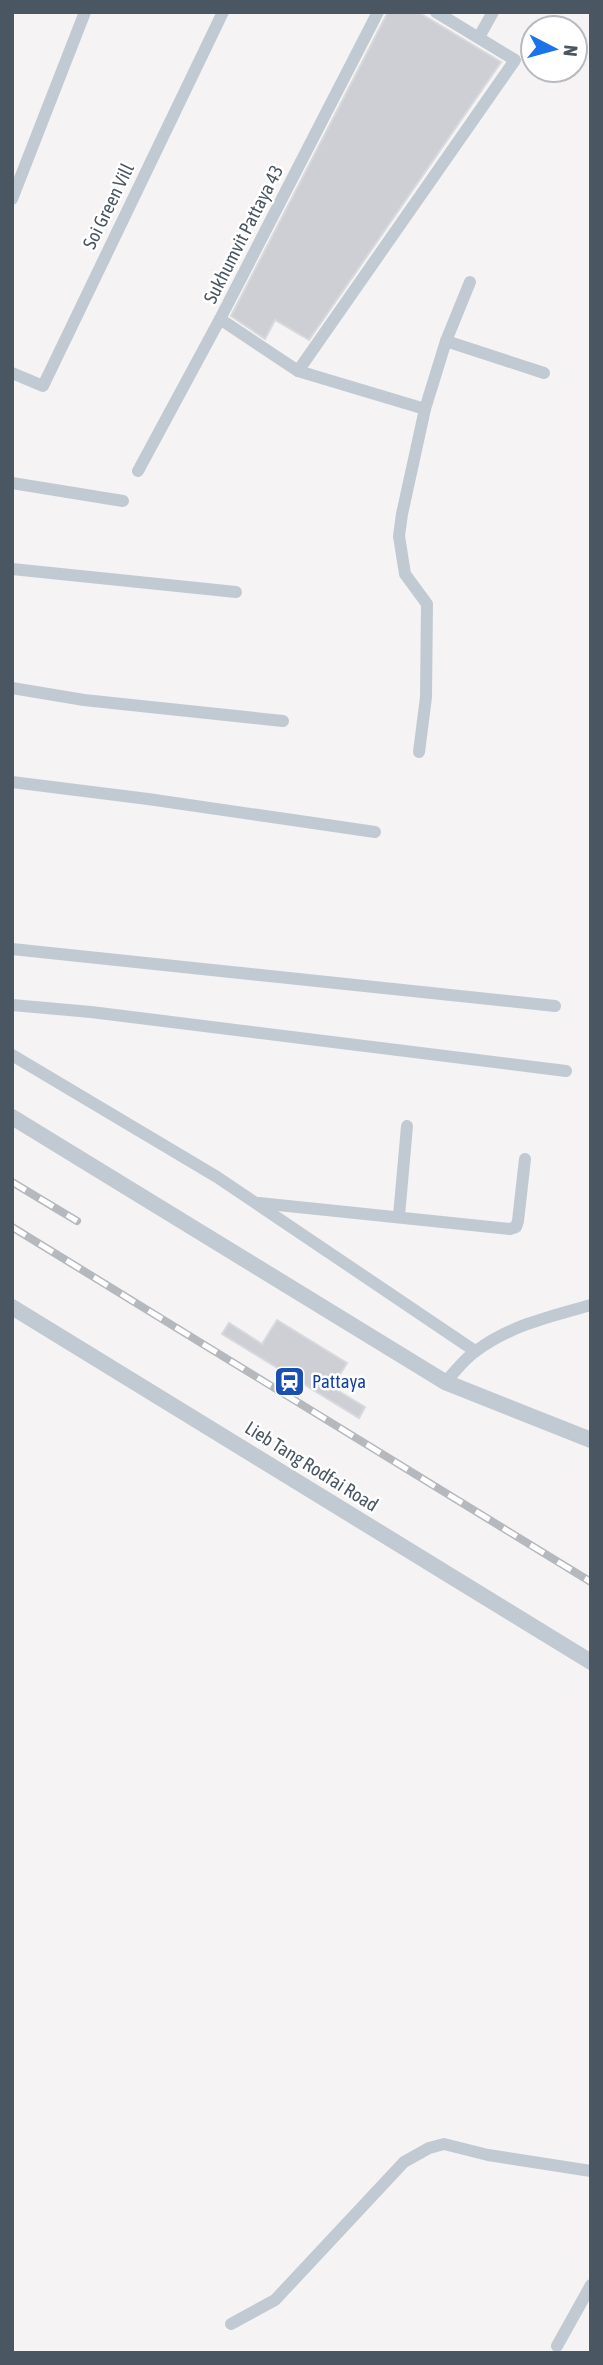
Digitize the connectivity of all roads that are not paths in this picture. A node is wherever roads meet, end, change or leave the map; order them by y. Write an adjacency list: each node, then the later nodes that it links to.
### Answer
1 (85, 12): 7 (street)
2 (223, 12): 12 (street, Soi Green Vill)
3 (377, 12): 9 (street, Sukhumvit Pattaya 43)
4 (436, 12): 6 (street)
5 (493, 12): 6 (street)
6 (479, 37): 11 (street)
7 (12, 199)
8 (470, 282): 10 (street)
9 (220, 320): 11 (street); 15 (street, Sukhumvit Pattaya 43)
10 (446, 341): 13 (street); 14 (street)
11 (298, 370): 14 (street)
12 (12, 373)
13 (544, 373)
14 (425, 409): 22 (street)
15 (138, 471)
16 (12, 483): 17 (street)
17 (123, 501)
18 (12, 569): 19 (street)
19 (236, 592)
20 (12, 688): 21 (street)
21 (282, 721)
22 (419, 752)
23 (12, 782): 24 (street)
24 (375, 832)
25 (12, 949): 27 (street)
26 (12, 1005): 29 (street)
27 (555, 1006)
28 (12, 1055): 33 (street)
29 (566, 1071)
30 (12, 1117): 38 (street)
31 (407, 1126): 34 (street)
32 (525, 1159): 34 (street)
33 (255, 1203): 34 (street); 37 (street)
34 (399, 1216)
35 (591, 1305): 37 (street)
36 (12, 1307): 40 (street, Lieb Tang Rodfai Road)
37 (475, 1351): 38 (street)
38 (445, 1382): 39 (street)
39 (591, 1440)
40 (591, 1662)
41 (591, 2171): 43 (street)
42 (591, 2285): 44 (street)
43 (231, 2324)
44 (557, 2346)

